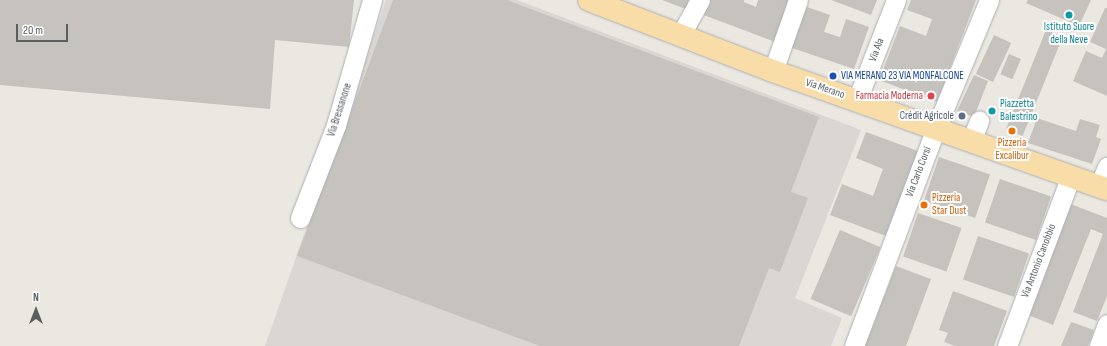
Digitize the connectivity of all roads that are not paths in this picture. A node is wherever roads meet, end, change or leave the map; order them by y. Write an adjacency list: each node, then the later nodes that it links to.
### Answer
1 (372, 0): 15 (street, Via Bressanone)
2 (589, 0): 7 (main road, Via Merano)
3 (700, 0): 7 (street)
4 (798, 0): 8 (street)
5 (896, 0): 9 (street, Via Ala)
6 (989, 0): 11 (street, Via Carlo Corsi)
7 (680, 36): 8 (main road, Via Merano)
8 (773, 71): 9 (main road, Via Merano)
9 (857, 100): 11 (main road, Via Merano)
10 (979, 121): 12 (street)
11 (936, 128): 12 (main road, Via Merano); 17 (street, Via Carlo Corsi)
12 (972, 141): 13 (main road, Via Merano)
13 (1071, 176): 14 (main road, Via Merano); 18 (street, Via Antonio Canobbio)
14 (1104, 181)
15 (300, 218)
16 (1107, 324): 19 (street)
17 (854, 346)
18 (1007, 346)
19 (1099, 346)

